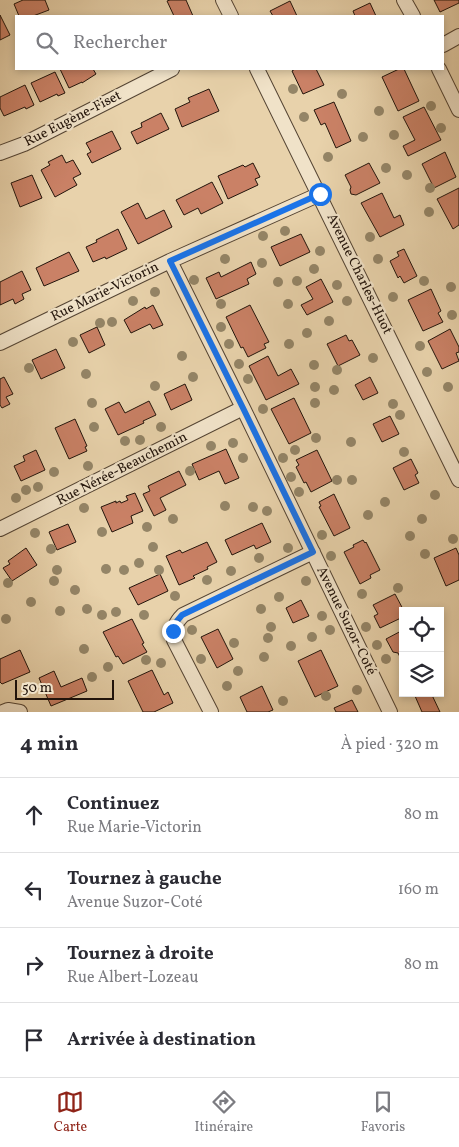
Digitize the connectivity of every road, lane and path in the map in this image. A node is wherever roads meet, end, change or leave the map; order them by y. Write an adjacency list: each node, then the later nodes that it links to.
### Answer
1 (223, 0): 3 (street)
2 (404, 0): 4 (street)
3 (230, 15)
4 (412, 15)
5 (459, 36): 6 (street)
6 (444, 44)
7 (170, 70): 11 (street, Rue Eugène-Fiset)
8 (258, 70): 12 (street, Avenue Charles-Huot)
9 (439, 70): 10 (street)
10 (459, 110)
11 (0, 152)
12 (320, 194): 13 (street, Rue Marie-Victorin); 16 (street, Avenue Charles-Huot)
13 (170, 261): 14 (street, Rue Marie-Victorin); 15 (street, Avenue Suzor-Coté)
14 (0, 343)
15 (243, 408): 17 (street, Rue Nérée-Beauchemin); 18 (street, Avenue Suzor-Coté)
16 (459, 480)
17 (0, 530)
18 (313, 552): 21 (street); 22 (street, Avenue Suzor-Coté)
19 (3, 712): 20 (street)
20 (20, 712)
21 (211, 712)
22 (390, 712)

